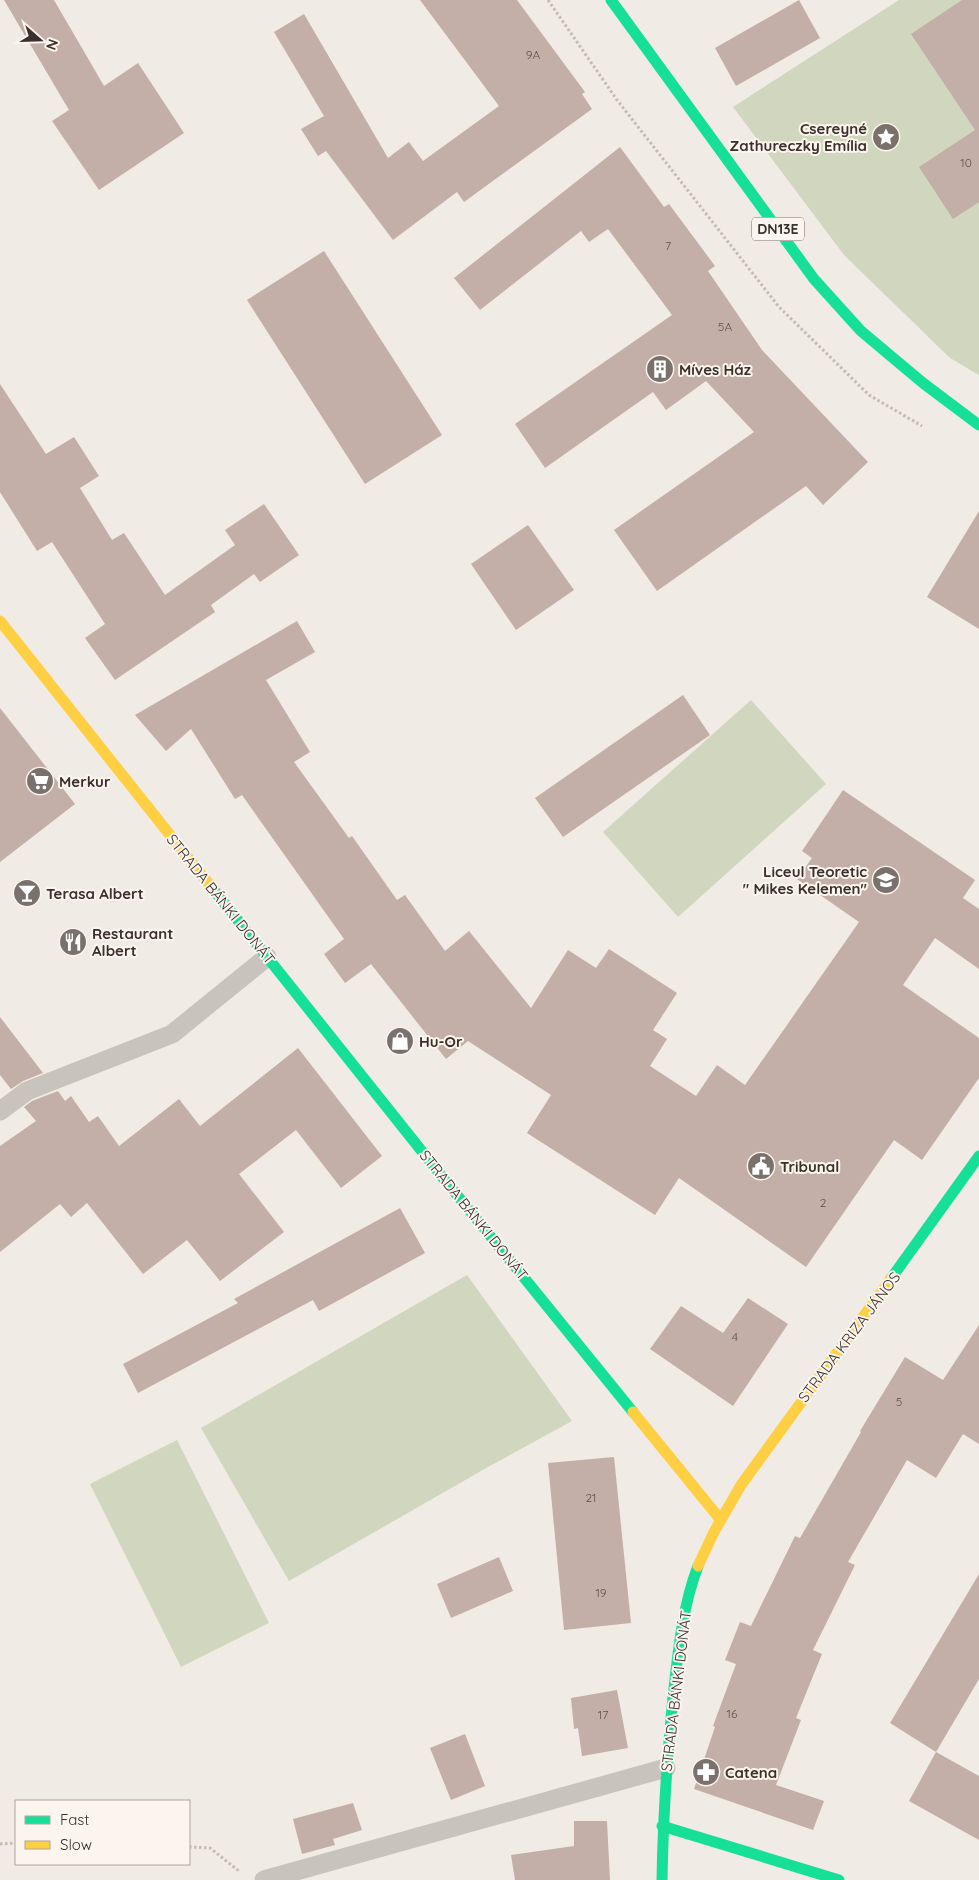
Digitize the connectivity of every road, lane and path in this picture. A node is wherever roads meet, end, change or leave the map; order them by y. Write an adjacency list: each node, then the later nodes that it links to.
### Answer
1 (548, 0): 4 (path)
2 (611, 0): 3 (street, DN13E)
3 (979, 425)
4 (926, 428)
5 (0, 621): 6 (street, STRADA BÁNKI DONÁT)
6 (267, 957): 7 (lane); 9 (street, STRADA BÁNKI DONÁT)
7 (0, 1111)
8 (979, 1156): 9 (street, STRADA KRIZA JÁNOS)
9 (720, 1519): 10 (street, STRADA BÁNKI DONÁT)
10 (666, 1768): 11 (street, STRADA BÁNKI DONÁT); 15 (lane)
11 (662, 1826): 16 (street, STRADA BÁNKI DONÁT); 17 (street)
12 (15, 1843): 13 (path)
13 (0, 1844)
14 (190, 1847): 15 (path)
15 (272, 1878)
16 (662, 1880)
17 (839, 1880)

